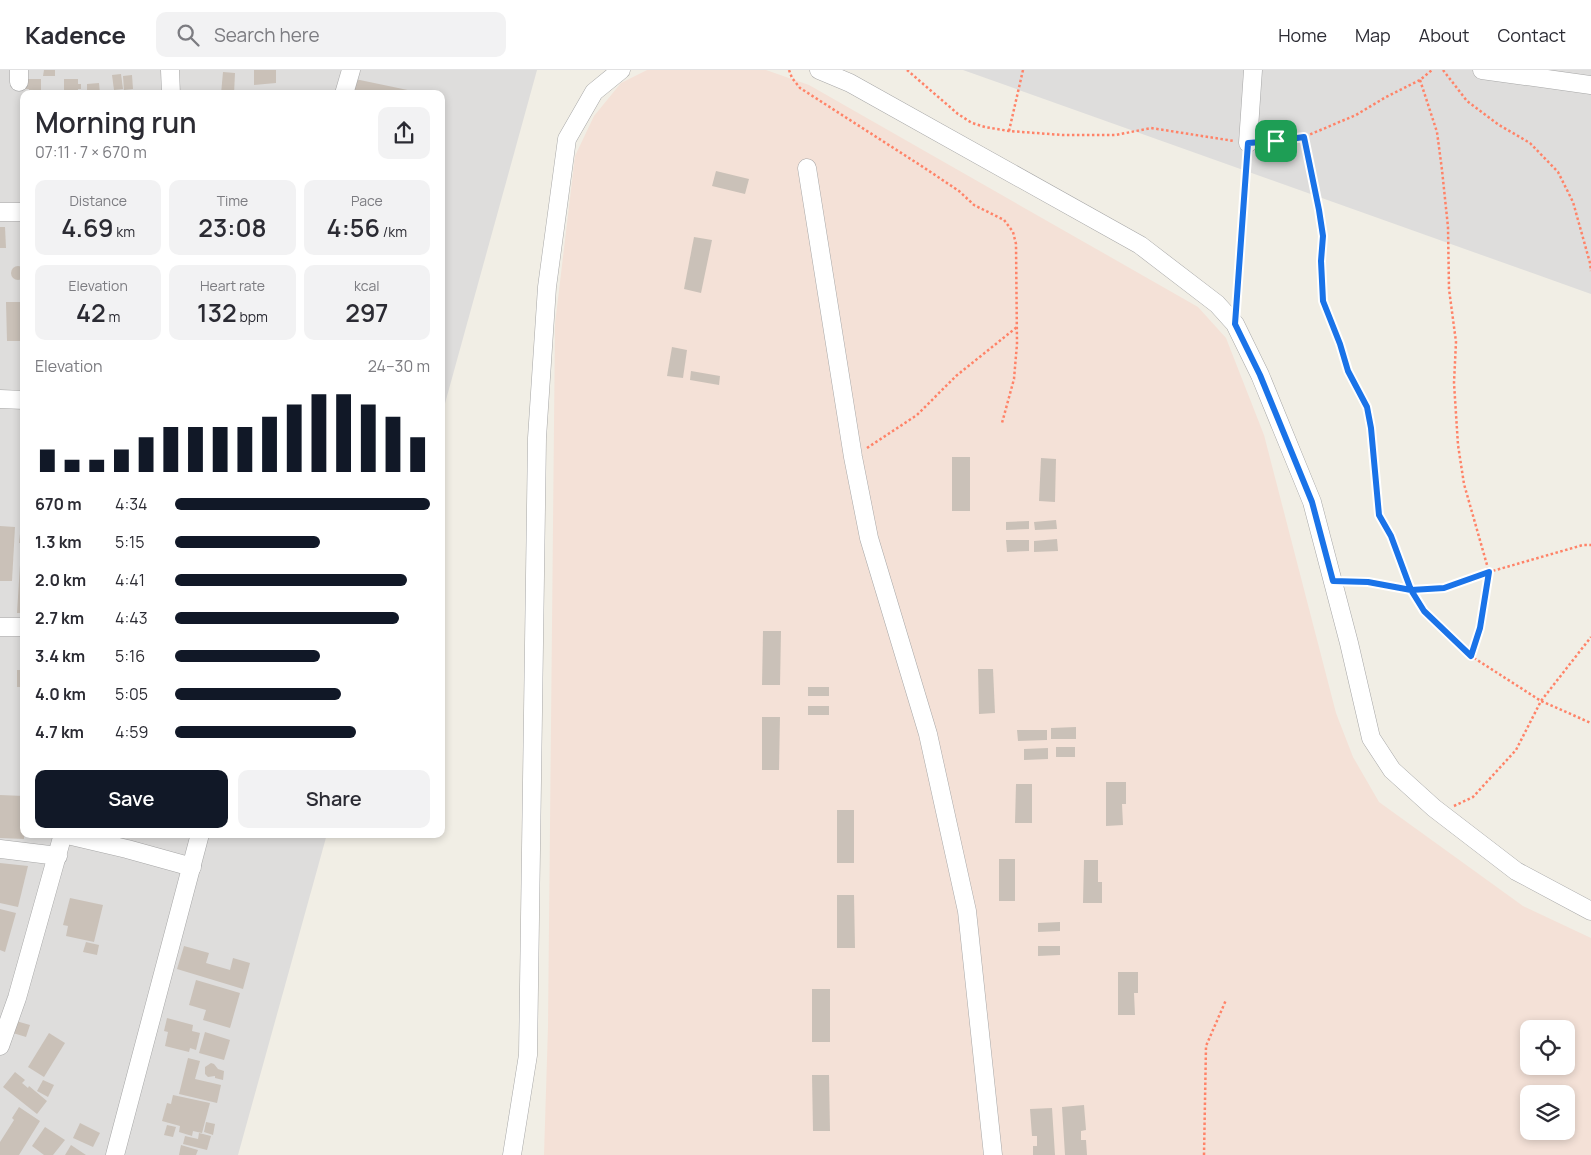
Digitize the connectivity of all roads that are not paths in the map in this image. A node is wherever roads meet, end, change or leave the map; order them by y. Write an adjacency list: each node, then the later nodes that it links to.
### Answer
1 (170, 70): 8 (street)
2 (351, 70): 9 (street)
3 (621, 70): 27 (street)
4 (818, 70): 24 (street)
5 (1253, 70): 10 (street)
6 (1482, 70): 7 (street)
7 (1591, 85)
8 (171, 90)
9 (345, 90)
10 (1248, 143)
11 (807, 168): 28 (street)
12 (0, 212): 13 (street)
13 (20, 212)
14 (0, 399): 15 (street)
15 (20, 400)
16 (0, 627): 17 (street)
17 (20, 627)
18 (62, 838): 22 (street)
19 (80, 838): 23 (street)
20 (199, 838): 23 (street)
21 (0, 849): 22 (street)
22 (58, 856): 25 (street)
23 (192, 867): 26 (street)
24 (1591, 911)
25 (0, 1046)
26 (115, 1155)
27 (512, 1155)
28 (993, 1155)

